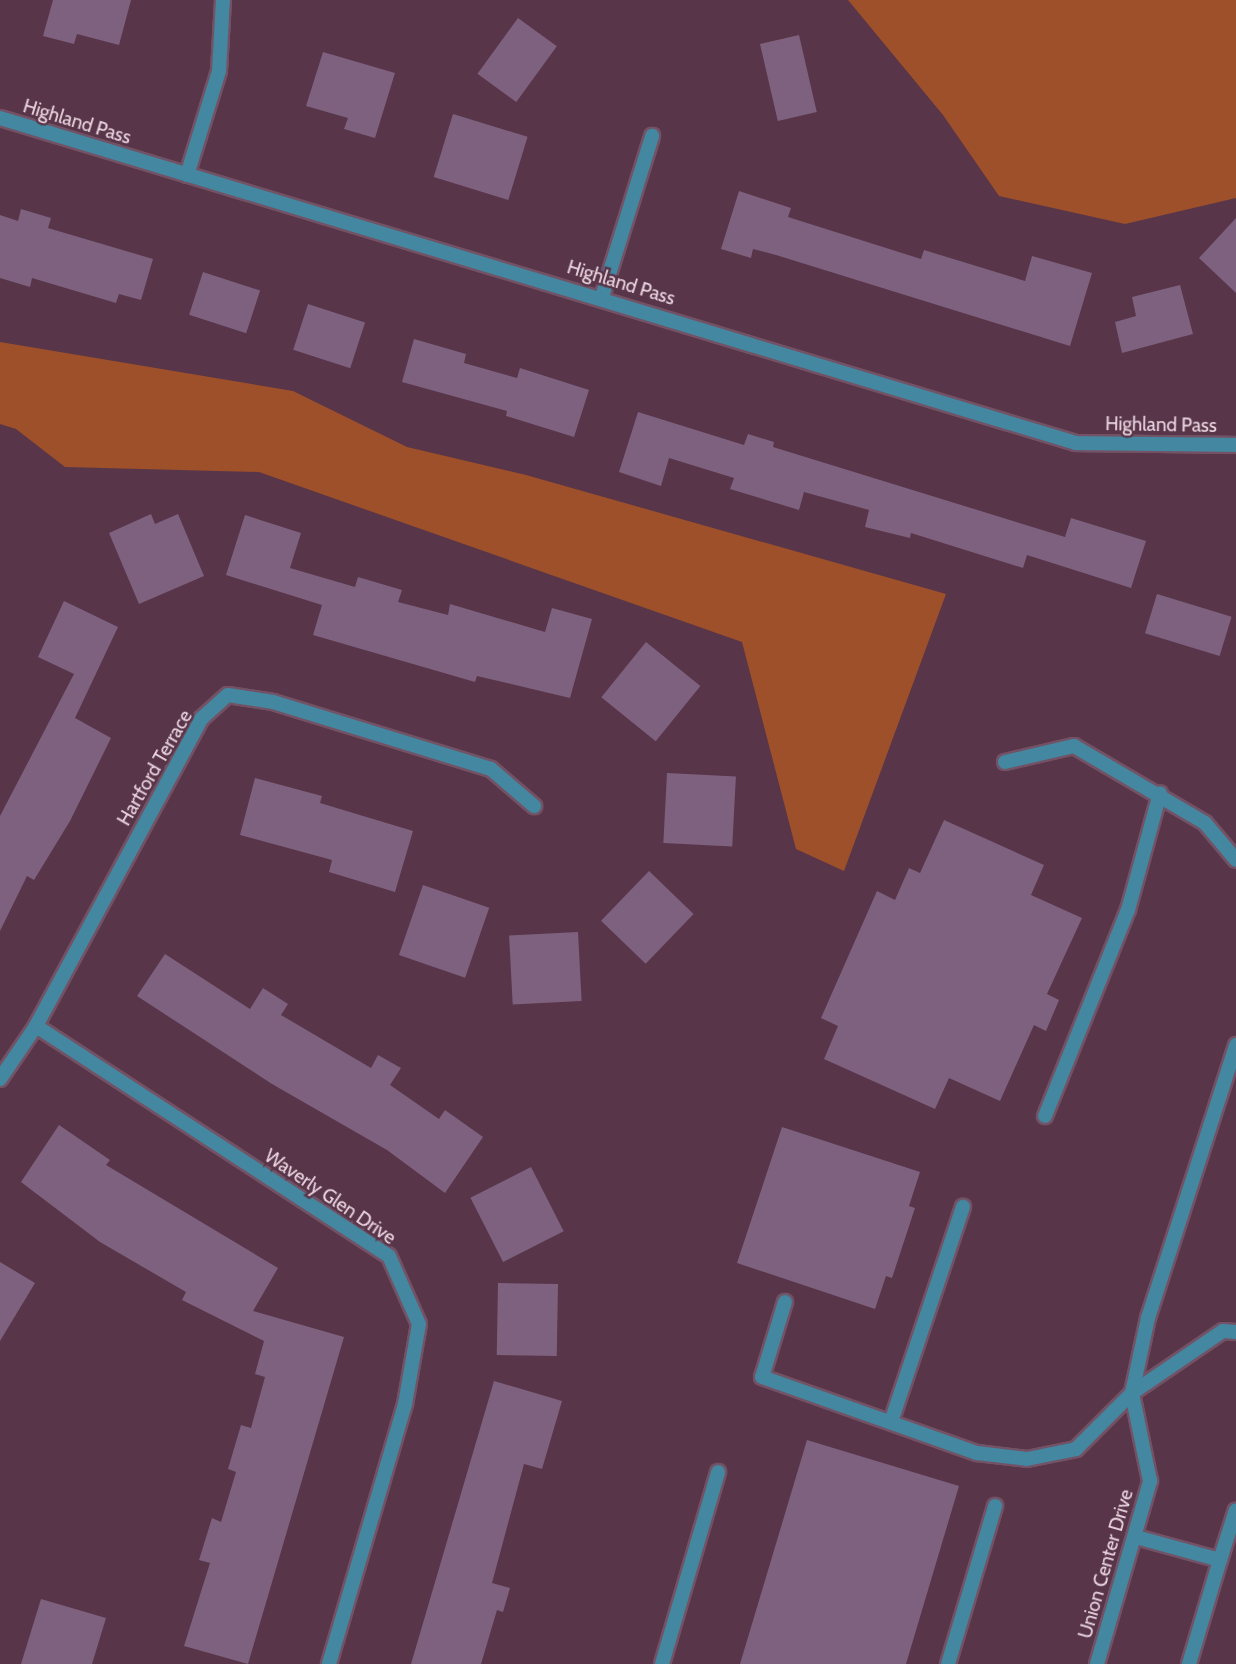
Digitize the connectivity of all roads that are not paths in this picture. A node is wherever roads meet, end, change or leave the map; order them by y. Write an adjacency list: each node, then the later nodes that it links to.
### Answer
1 (223, 0): 4 (street)
2 (0, 118): 4 (street, Highland Pass)
3 (652, 136): 5 (street)
4 (187, 175): 5 (street, Highland Pass)
5 (602, 297): 6 (street, Highland Pass)
6 (1236, 445)
7 (1004, 762): 8 (street)
8 (1160, 793): 10 (street); 14 (street)
9 (534, 806): 11 (street, Hartford Terrace)
10 (1236, 860)
11 (36, 1026): 13 (street, Hartford Terrace); 25 (street, Waverly Glen Drive)
12 (1236, 1045): 18 (street)
13 (0, 1079)
14 (1045, 1116)
15 (963, 1207): 19 (street)
16 (785, 1302): 19 (street)
17 (1236, 1332): 18 (street)
18 (1132, 1392): 19 (street); 23 (street, Union Center Drive)
19 (891, 1422)
20 (718, 1472): 26 (street)
21 (995, 1506): 27 (street)
22 (1236, 1510): 24 (street)
23 (1136, 1537): 24 (street); 28 (street, Union Center Drive)
24 (1220, 1560): 29 (street)
25 (329, 1664)
26 (662, 1664)
27 (947, 1664)
28 (1097, 1664)
29 (1189, 1664)

